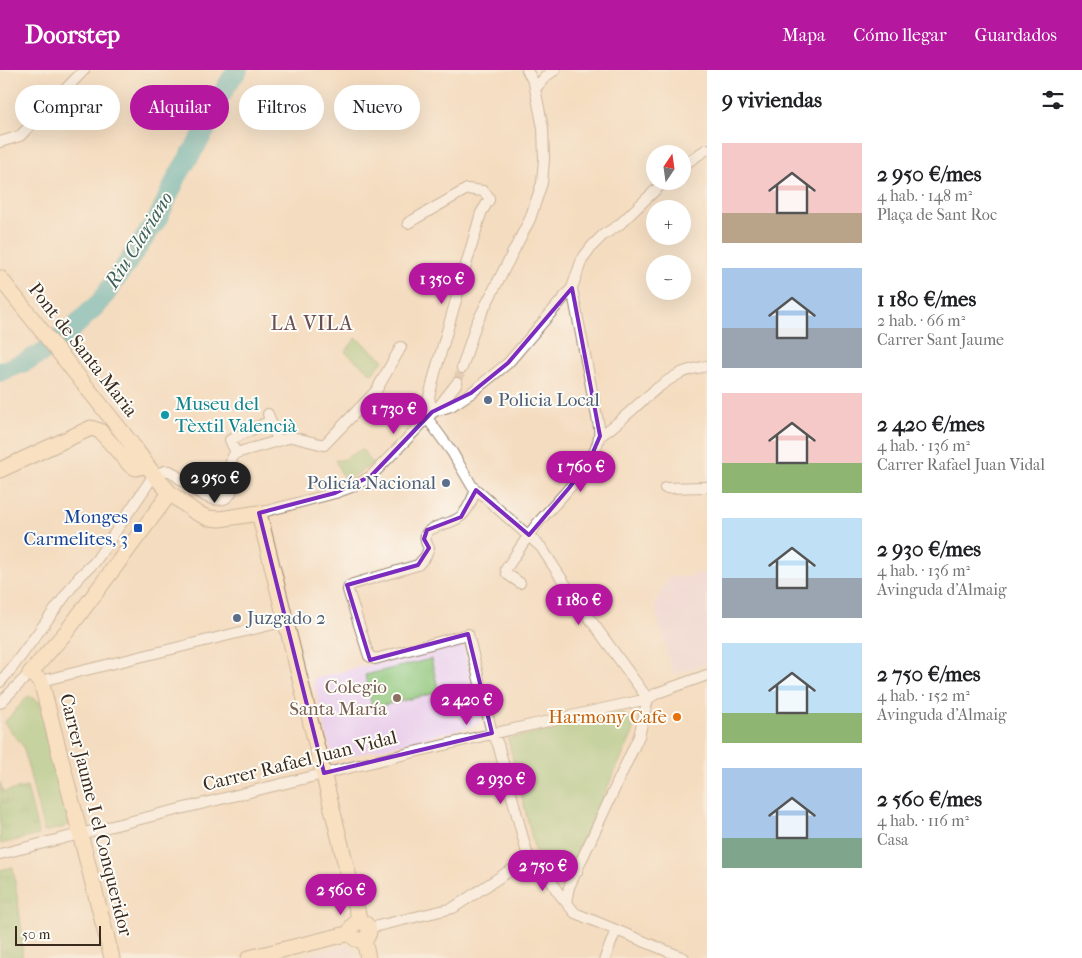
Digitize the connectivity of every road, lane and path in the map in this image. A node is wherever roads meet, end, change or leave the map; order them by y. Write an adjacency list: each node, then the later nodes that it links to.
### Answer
1 (84, 70): 5 (street)
2 (527, 70): 4 (street)
3 (555, 70): 4 (street)
4 (535, 89): 14 (street)
5 (0, 142)
6 (707, 149): 7 (street)
7 (691, 160)
8 (656, 190): 11 (street)
9 (408, 223): 16 (street)
10 (0, 278): 21 (street, Pont de Santa Maria)
11 (572, 288): 16 (street); 17 (street)
12 (401, 347): 18 (street)
13 (707, 366): 17 (street)
14 (462, 368)
15 (457, 383): 16 (street)
16 (430, 415): 24 (street); 26 (street)
17 (600, 436): 27 (street)
18 (280, 440): 19 (street); 19 (street)
19 (236, 453): 21 (street)
20 (0, 470): 21 (street)
21 (150, 470): 25 (street, Pont de Santa Maria); 32 (street)
22 (707, 487): 23 (street)
23 (665, 488)
24 (476, 490): 27 (street); 37 (street)
25 (170, 493): 26 (street, Pont de Santa Maria); 31 (street)
26 (260, 513): 29 (street)
27 (529, 535): 28 (street); 33 (street)
28 (520, 583)
29 (286, 622): 31 (street); 38 (street)
30 (707, 675): 33 (street, Carrer Rafael Juan Vidal)
31 (36, 677): 34 (street); 39 (street, Carrer Jaume I el Conqueridor)
32 (0, 682)
33 (648, 699): 35 (street, Carrer Rafael Juan Vidal); 36 (street)
34 (0, 703)
35 (616, 706): 36 (street); 37 (street, Carrer Rafael Juan Vidal)
36 (644, 719): 42 (street)
37 (492, 733): 38 (street, Carrer Rafael Juan Vidal); 41 (street)
38 (324, 773): 39 (street, Carrer Rafael Juan Vidal); 45 (street)
39 (81, 834): 40 (street, Carrer Rafael Juan Vidal); 46 (street, Carrer Jaume I el Conqueridor)
40 (0, 854)
41 (538, 864): 42 (street); 43 (street); 45 (street)
42 (577, 872): 43 (street)
43 (566, 902): 44 (street)
44 (616, 930): 49 (street); 50 (street)
45 (361, 931): 47 (street); 48 (street)
46 (112, 958)
47 (250, 958)
48 (368, 958)
49 (605, 958)
50 (684, 958)

